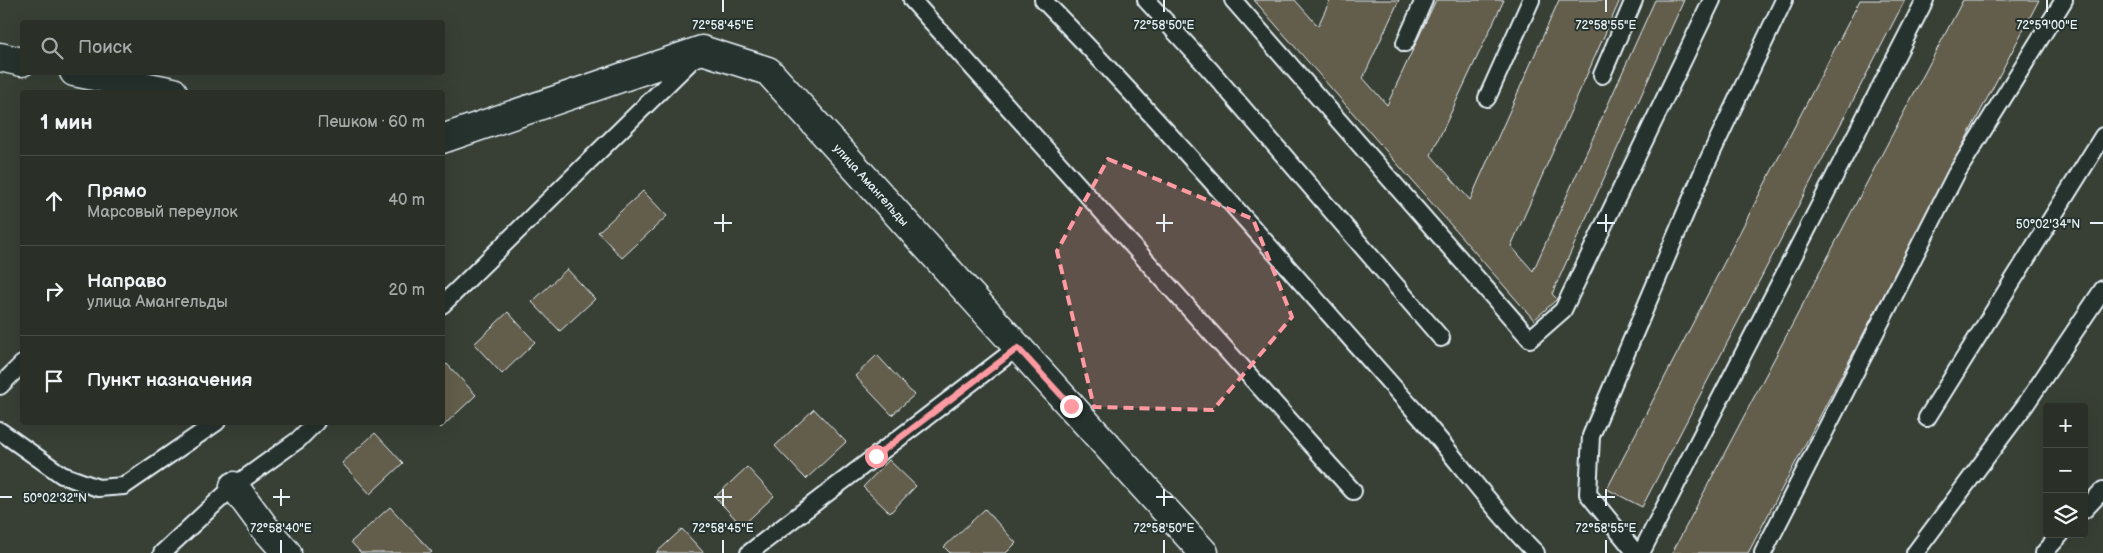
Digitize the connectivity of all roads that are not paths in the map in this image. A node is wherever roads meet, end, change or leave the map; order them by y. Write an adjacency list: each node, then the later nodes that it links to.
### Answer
1 (912, 0): 34 (lane)
2 (1043, 0): 41 (lane)
3 (1146, 0): 24 (lane)
4 (1233, 0): 8 (lane)
5 (1424, 0): 12 (lane)
6 (1531, 0): 19 (lane)
7 (1634, 0): 17 (lane)
8 (1712, 0)
9 (1784, 0): 42 (lane)
10 (1925, 0): 43 (lane)
11 (2064, 0): 44 (lane)
12 (1405, 43)
13 (702, 50): 21 (street); 23 (lane); 25 (street, улица Амангельды)
14 (0, 57): 15 (street)
15 (20, 62)
16 (89, 75): 18 (street)
17 (1602, 76)
18 (163, 90)
19 (1487, 98)
20 (2103, 136): 28 (lane)
21 (445, 138)
22 (2103, 289): 45 (lane)
23 (445, 301)
24 (1441, 338)
25 (1018, 348): 39 (lane); 40 (street, улица Амангельды)
26 (20, 366): 27 (lane)
27 (0, 386)
28 (1927, 418)
29 (213, 425): 31 (lane)
30 (313, 425): 32 (lane)
31 (0, 431)
32 (234, 486): 37 (lane); 38 (street)
33 (2103, 490): 35 (lane)
34 (1353, 491)
35 (2088, 506)
36 (2057, 538): 46 (lane)
37 (162, 553)
38 (287, 553)
39 (749, 553)
40 (1204, 553)
41 (1536, 553)
42 (1636, 553)
43 (1641, 553)
44 (1763, 553)
45 (1915, 553)
46 (2044, 553)

